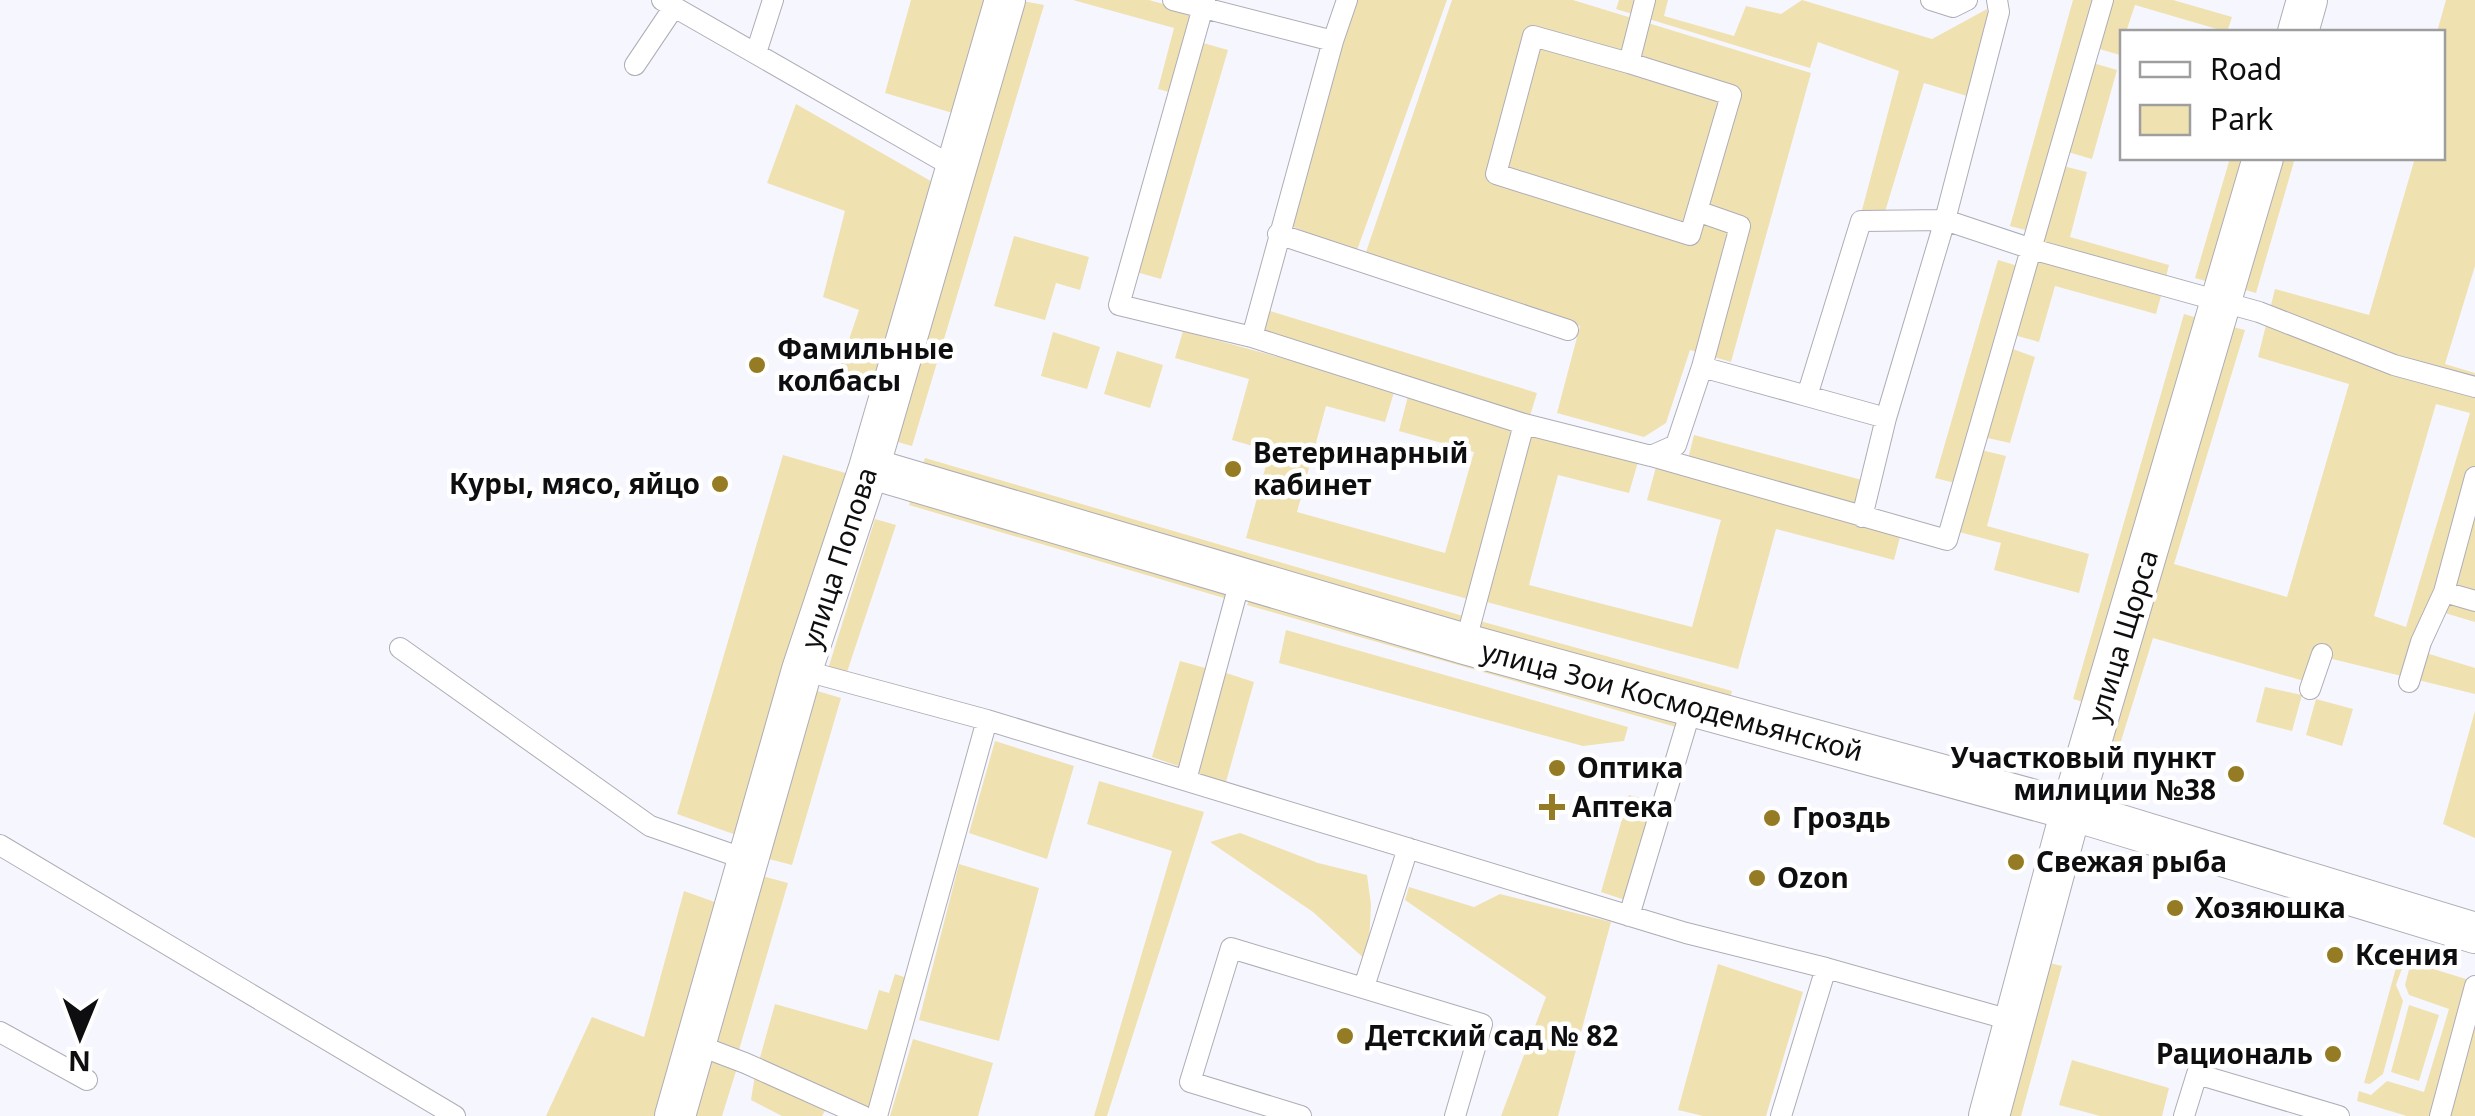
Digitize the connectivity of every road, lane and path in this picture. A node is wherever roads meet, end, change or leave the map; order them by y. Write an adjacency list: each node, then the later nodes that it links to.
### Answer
1 (773, 0): 15 (lane)
2 (1004, 0): 19 (street, улица Попова)
3 (1173, 0): 12 (lane)
4 (1347, 0): 14 (lane)
5 (1644, 0): 16 (lane)
6 (1931, 0): 7 (lane)
7 (1967, 0)
8 (1997, 0): 21 (lane)
9 (2103, 0): 23 (lane)
10 (2307, 0): 13 (street)
11 (668, 3): 15 (lane); 17 (lane)
12 (1204, 4): 14 (lane); 26 (lane)
13 (2299, 30)
14 (1332, 41): 22 (lane)
15 (756, 52): 19 (lane)
16 (1629, 63): 20 (lane); 20 (lane)
17 (635, 65)
18 (2262, 160): 24 (street, улица Щорса)
19 (957, 168): 33 (street, улица Попова)
20 (1698, 211): 27 (lane)
21 (1946, 220): 23 (lane); 29 (lane); 30 (lane)
22 (1278, 234): 25 (lane); 26 (lane)
23 (2032, 249): 24 (lane); 35 (lane)
24 (2222, 303): 28 (lane); 48 (street, улица Щорса)
25 (1568, 330)
26 (1252, 337): 31 (lane)
27 (1702, 367): 29 (lane); 32 (lane)
28 (2475, 387)
29 (1807, 396): 30 (lane)
30 (1886, 418): 35 (lane)
31 (1524, 424): 32 (lane); 39 (lane)
32 (1651, 456): 35 (lane)
33 (869, 468): 36 (street, улица Зои Космодемьянской); 42 (street, улица Попова)
34 (2475, 477): 37 (lane)
35 (1862, 517)
36 (1241, 577): 39 (street, улица Зои Космодемьянской); 47 (lane)
37 (2444, 592): 38 (lane); 43 (lane)
38 (2475, 601)
39 (1465, 644): 45 (street, улица Зои Космодемьянской)
40 (400, 648): 51 (lane)
41 (2322, 654): 44 (lane)
42 (802, 670): 46 (lane); 51 (street, улица Попова)
43 (2409, 682)
44 (2310, 689)
45 (1692, 706): 48 (street, улица Зои Космодемьянской); 52 (lane)
46 (987, 720): 47 (lane); 64 (lane)
47 (1186, 780): 50 (lane)
48 (2071, 810): 53 (street, улица Зои Космодемьянской); 57 (street, улица Щорса)
49 (0, 845): 61 (lane)
50 (1408, 848): 52 (lane); 56 (lane)
51 (748, 860): 59 (street, улица Попова)
52 (1628, 916): 54 (lane)
53 (2475, 933)
54 (1826, 968): 57 (lane); 67 (lane)
55 (2475, 986): 71 (lane)
56 (1364, 987): 65 (lane); 66 (lane)
57 (2014, 1021): 68 (street, улица Щорса)
58 (0, 1032): 60 (lane)
59 (695, 1044): 62 (street, улица Попова); 63 (lane)
60 (87, 1080)
61 (454, 1116)
62 (675, 1116)
63 (863, 1116)
64 (877, 1116)
65 (1302, 1116)
66 (1454, 1116)
67 (1781, 1116)
68 (1989, 1116)
69 (2184, 1116): 70 (lane)
70 (2339, 1116)
71 (2440, 1116)

